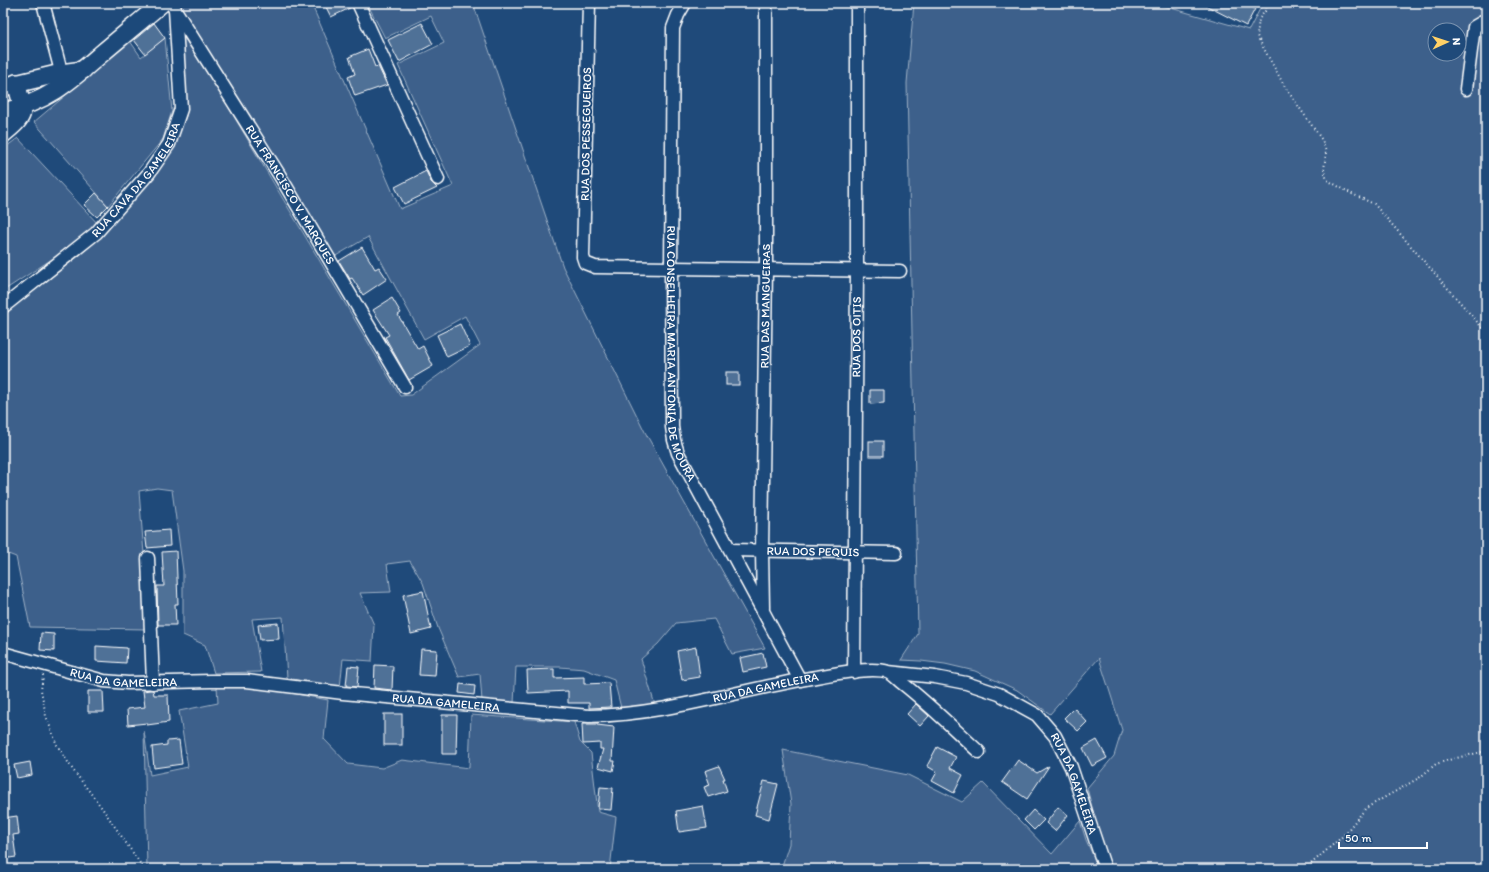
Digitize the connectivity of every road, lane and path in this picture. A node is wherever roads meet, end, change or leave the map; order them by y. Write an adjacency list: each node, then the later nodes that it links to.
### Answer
1 (43, 3): 10 (street)
2 (358, 3): 16 (street)
3 (589, 3): 17 (street, RUA DOS PESSEGUEIROS)
4 (685, 3): 17 (street, RUA CONSELHEIRA MARIA ANTONIA DE MOURA)
5 (766, 3): 18 (street, RUA DAS MANGUEIRAS)
6 (857, 3): 19 (street, RUA DOS OITIS)
7 (1267, 3): 22 (path)
8 (170, 5): 10 (main road); 21 (street, RUA CAVA DA GAMELEIRA); 23 (street, RUA FRANCISCO V. MARQUES)
9 (1486, 20): 12 (street)
10 (63, 79): 11 (main road); 13 (main road)
11 (9, 85): 13 (main road)
12 (1466, 88)
13 (23, 108): 14 (main road); 15 (main road)
14 (3, 112)
15 (3, 134)
16 (438, 178)
17 (671, 268): 18 (street); 24 (street, RUA CONSELHEIRA MARIA ANTONIA DE MOURA)
18 (766, 269): 19 (street); 25 (street, RUA DAS MANGUEIRAS)
19 (857, 270): 20 (street); 26 (street, RUA DOS OITIS)
20 (900, 271)
21 (3, 307)
22 (1486, 332)
23 (405, 387)
24 (731, 550): 25 (street, RUA DOS PEQUIS); 29 (street, RUA CONSELHEIRA MARIA ANTONIA DE MOURA)
25 (762, 551): 26 (street, RUA DOS PEQUIS); 29 (street, RUA DAS MANGUEIRAS)
26 (856, 552): 27 (street, RUA DOS PEQUIS); 32 (street, RUA DOS OITIS)
27 (896, 553)
28 (148, 558): 35 (street)
29 (763, 610): 34 (street, RUA CONSELHEIRA MARIA ANTONIA DE MOURA)
30 (3, 653): 31 (street, RUA DA GAMELEIRA)
31 (46, 664): 35 (street, RUA DA GAMELEIRA); 38 (path)
32 (854, 672): 33 (street, RUA DA GAMELEIRA); 34 (street, RUA DA GAMELEIRA)
33 (888, 672): 37 (street); 39 (street, RUA DA GAMELEIRA)
34 (800, 680): 35 (street, RUA DA GAMELEIRA)
35 (153, 683)
36 (1486, 751): 40 (path)
37 (979, 752)
38 (144, 869)
39 (1105, 869)
40 (1305, 869)

